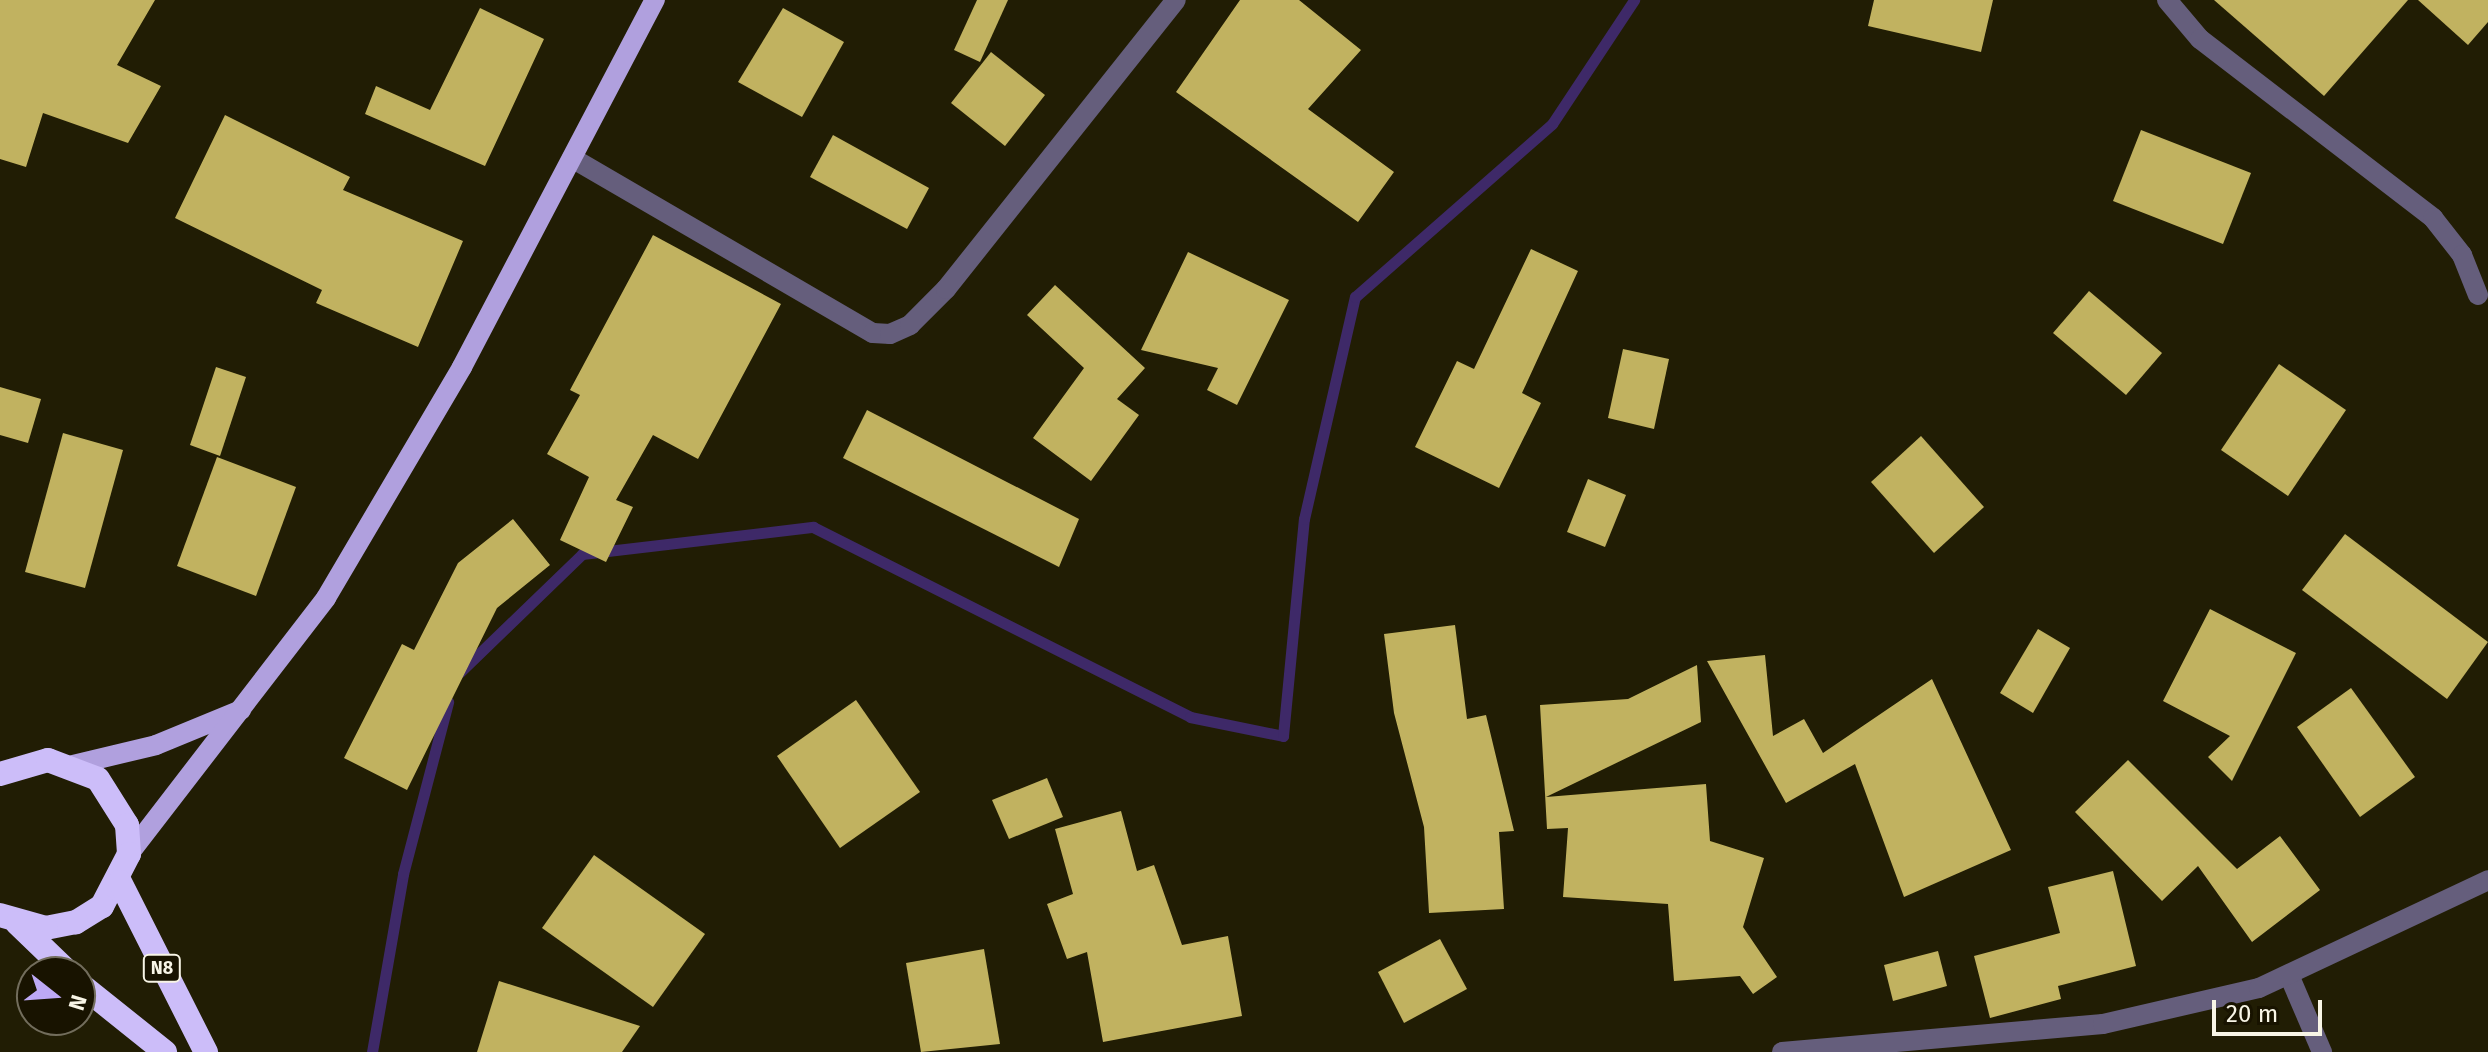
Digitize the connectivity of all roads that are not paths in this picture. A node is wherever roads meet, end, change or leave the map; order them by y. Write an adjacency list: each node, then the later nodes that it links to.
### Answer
1 (655, 0): 4 (main road)
2 (1176, 0): 4 (street)
3 (2167, 0): 5 (street)
4 (572, 158): 6 (main road)
5 (2478, 295)
6 (244, 708): 7 (main road); 9 (main road)
7 (73, 765): 8 (highway); 9 (highway)
8 (0, 774)
9 (129, 854): 11 (highway)
10 (2488, 880): 14 (street)
11 (120, 882): 12 (highway); 17 (highway, N8)
12 (8, 919): 13 (highway)
13 (50, 956)
14 (2289, 975): 18 (street); 19 (street)
15 (96, 997): 16 (highway)
16 (165, 1052)
17 (206, 1052)
18 (1782, 1052)
19 (2322, 1052)

